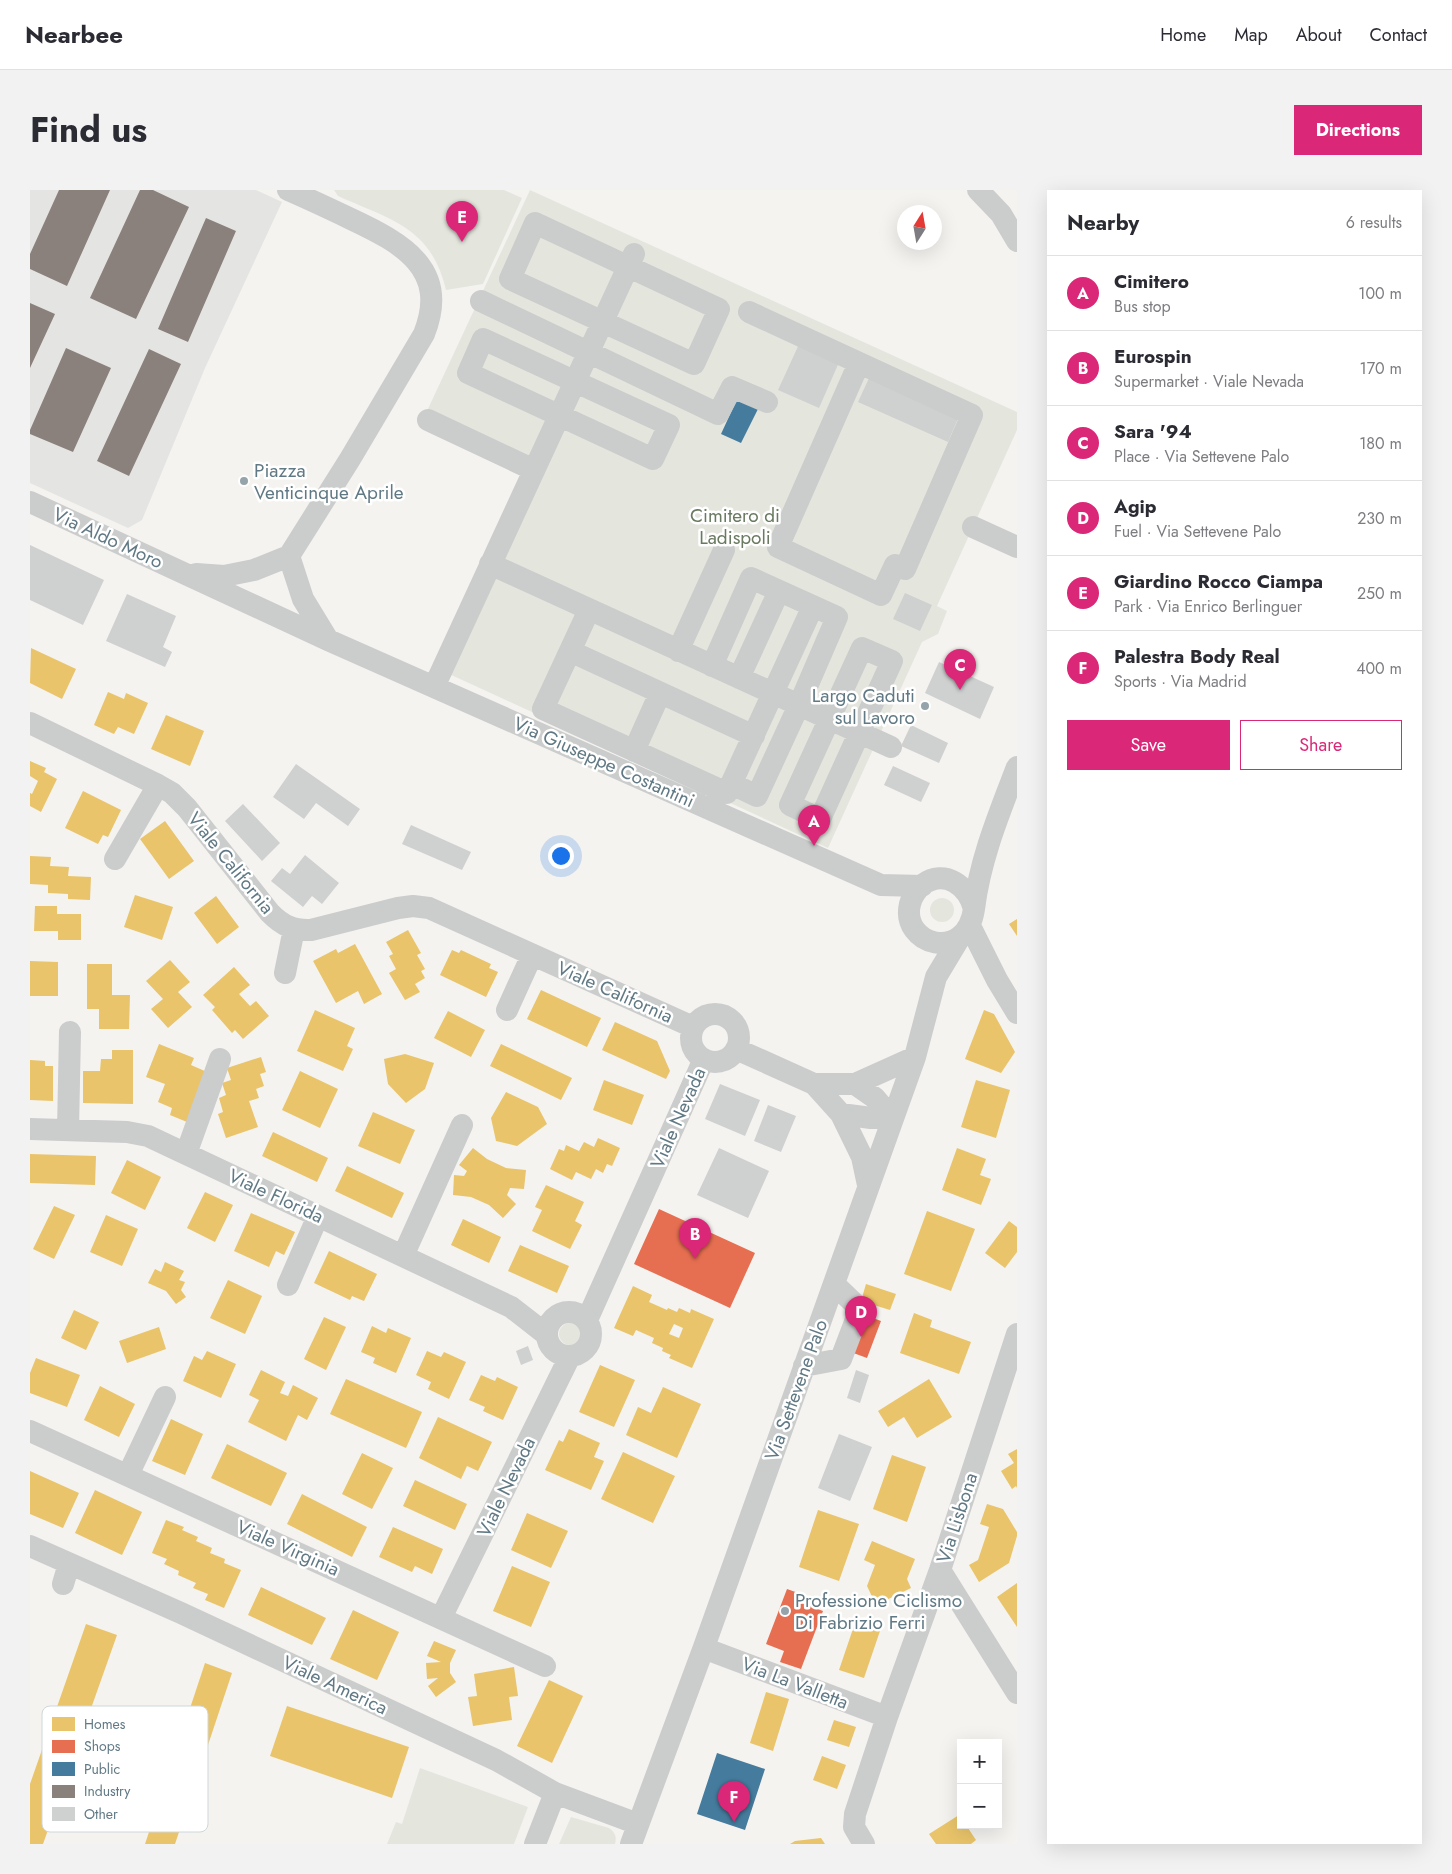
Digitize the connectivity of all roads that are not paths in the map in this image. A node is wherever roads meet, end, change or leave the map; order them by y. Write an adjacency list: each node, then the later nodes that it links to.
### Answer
1 (978, 190): 3 (street)
2 (297, 192): 19 (street)
3 (1017, 241)
4 (632, 259): 7 (street); 7 (street); 7 (street)
5 (481, 302): 8 (street)
6 (749, 312): 9 (street)
7 (603, 322): 8 (street)
8 (588, 352): 10 (street); 11 (street)
9 (859, 363): 9 (street)
10 (575, 382): 12 (street); 12 (street); 12 (street)
11 (767, 402)
12 (560, 415): 14 (street)
13 (428, 420): 14 (street)
14 (534, 470): 20 (street)
15 (30, 502): 21 (street, Via Aldo Moro)
16 (973, 527): 17 (street)
17 (1017, 548)
18 (724, 550): 26 (street)
19 (289, 556): 21 (street); 25 (street)
20 (490, 564): 24 (street); 30 (street)
21 (185, 574): 25 (street, Via Aldo Moro)
22 (778, 591): 23 (street); 28 (street); 29 (street)
23 (812, 606): 32 (street); 33 (street)
24 (589, 610): 26 (street); 27 (street)
25 (328, 640): 30 (street, Via Giuseppe Costantini)
26 (678, 650): 28 (street)
27 (570, 651): 31 (street); 39 (street)
28 (712, 666): 29 (street)
29 (739, 678): 32 (street)
30 (434, 687): 46 (street, Via Giuseppe Costantini)
31 (660, 693): 37 (street); 39 (street)
32 (773, 693): 33 (street); 37 (street)
33 (799, 706): 34 (street); 41 (street)
34 (829, 720): 36 (street); 36 (street); 36 (street)
35 (30, 723): 42 (street, Viale California)
36 (860, 733): 38 (street)
37 (754, 736): 41 (street)
38 (892, 747)
39 (634, 751): 41 (street)
40 (1017, 767): 43 (street, Via Settevene Palo)
41 (732, 784)
42 (158, 785): 44 (street); 50 (street, Viale California)
43 (984, 854): 45 (street); 49 (street, Via Settevene Palo)
44 (115, 859)
45 (947, 879): 47 (street); 49 (street)
46 (881, 885): 47 (street); 48 (street)
47 (922, 886): 48 (street)
48 (913, 924): 49 (street); 53 (street)
49 (968, 924): 53 (street, Via Settevene Palo); 55 (street)
50 (294, 929): 51 (street, Viale California); 52 (street)
51 (532, 955): 54 (street); 56 (street, Viale California)
52 (285, 973)
53 (936, 977): 59 (street, Via Settevene Palo)
54 (507, 1010)
55 (1017, 1013)
56 (694, 1027): 58 (street); 61 (street)
57 (70, 1032): 68 (street)
58 (736, 1049): 61 (street); 62 (street)
59 (915, 1057): 63 (street); 65 (street, Via Settevene Palo)
60 (220, 1059): 69 (street)
61 (704, 1059): 76 (street, Viale Nevada)
62 (814, 1084): 63 (street); 64 (street)
63 (855, 1084): 65 (street)
64 (842, 1114): 65 (street); 70 (street)
65 (892, 1118): 70 (street, Via Settevene Palo)
66 (462, 1125): 72 (street)
67 (30, 1129): 68 (street, Viale Florida)
68 (68, 1130): 69 (street, Viale Florida)
69 (186, 1154): 71 (street, Viale Florida)
70 (868, 1185): 73 (street, Via Settevene Palo)
71 (318, 1216): 72 (street, Viale Florida); 74 (street)
72 (403, 1256): 75 (street, Viale Florida)
73 (834, 1284): 80 (street, Via Settevene Palo); 80 (street)
74 (288, 1285)
75 (511, 1307): 76 (street, Viale Florida); 77 (street, Viale Florida)
76 (572, 1315): 77 (street); 79 (street)
77 (547, 1334): 79 (street)
78 (1017, 1334): 81 (street, Via Lisbona)
79 (570, 1356): 87 (street, Viale Nevada)
80 (804, 1366): 88 (street, Via Settevene Palo)
81 (1011, 1373): 86 (street, Via Lisbona)
82 (165, 1397): 84 (street)
83 (30, 1431): 84 (street, Viale Virginia)
84 (128, 1475): 87 (street, Viale Virginia)
85 (30, 1546): 92 (street, Viale America)
86 (940, 1570): 90 (street); 91 (street, Via Lisbona)
87 (441, 1618): 89 (street, Viale Virginia)
88 (704, 1647): 91 (street, Via La Valletta); 93 (street, Via Settevene Palo)
89 (545, 1666)
90 (1017, 1693)
91 (887, 1717): 95 (street, Via Lisbona)
92 (555, 1793): 93 (street, Viale America); 94 (street)
93 (639, 1837)
94 (535, 1844)
95 (864, 1844)

